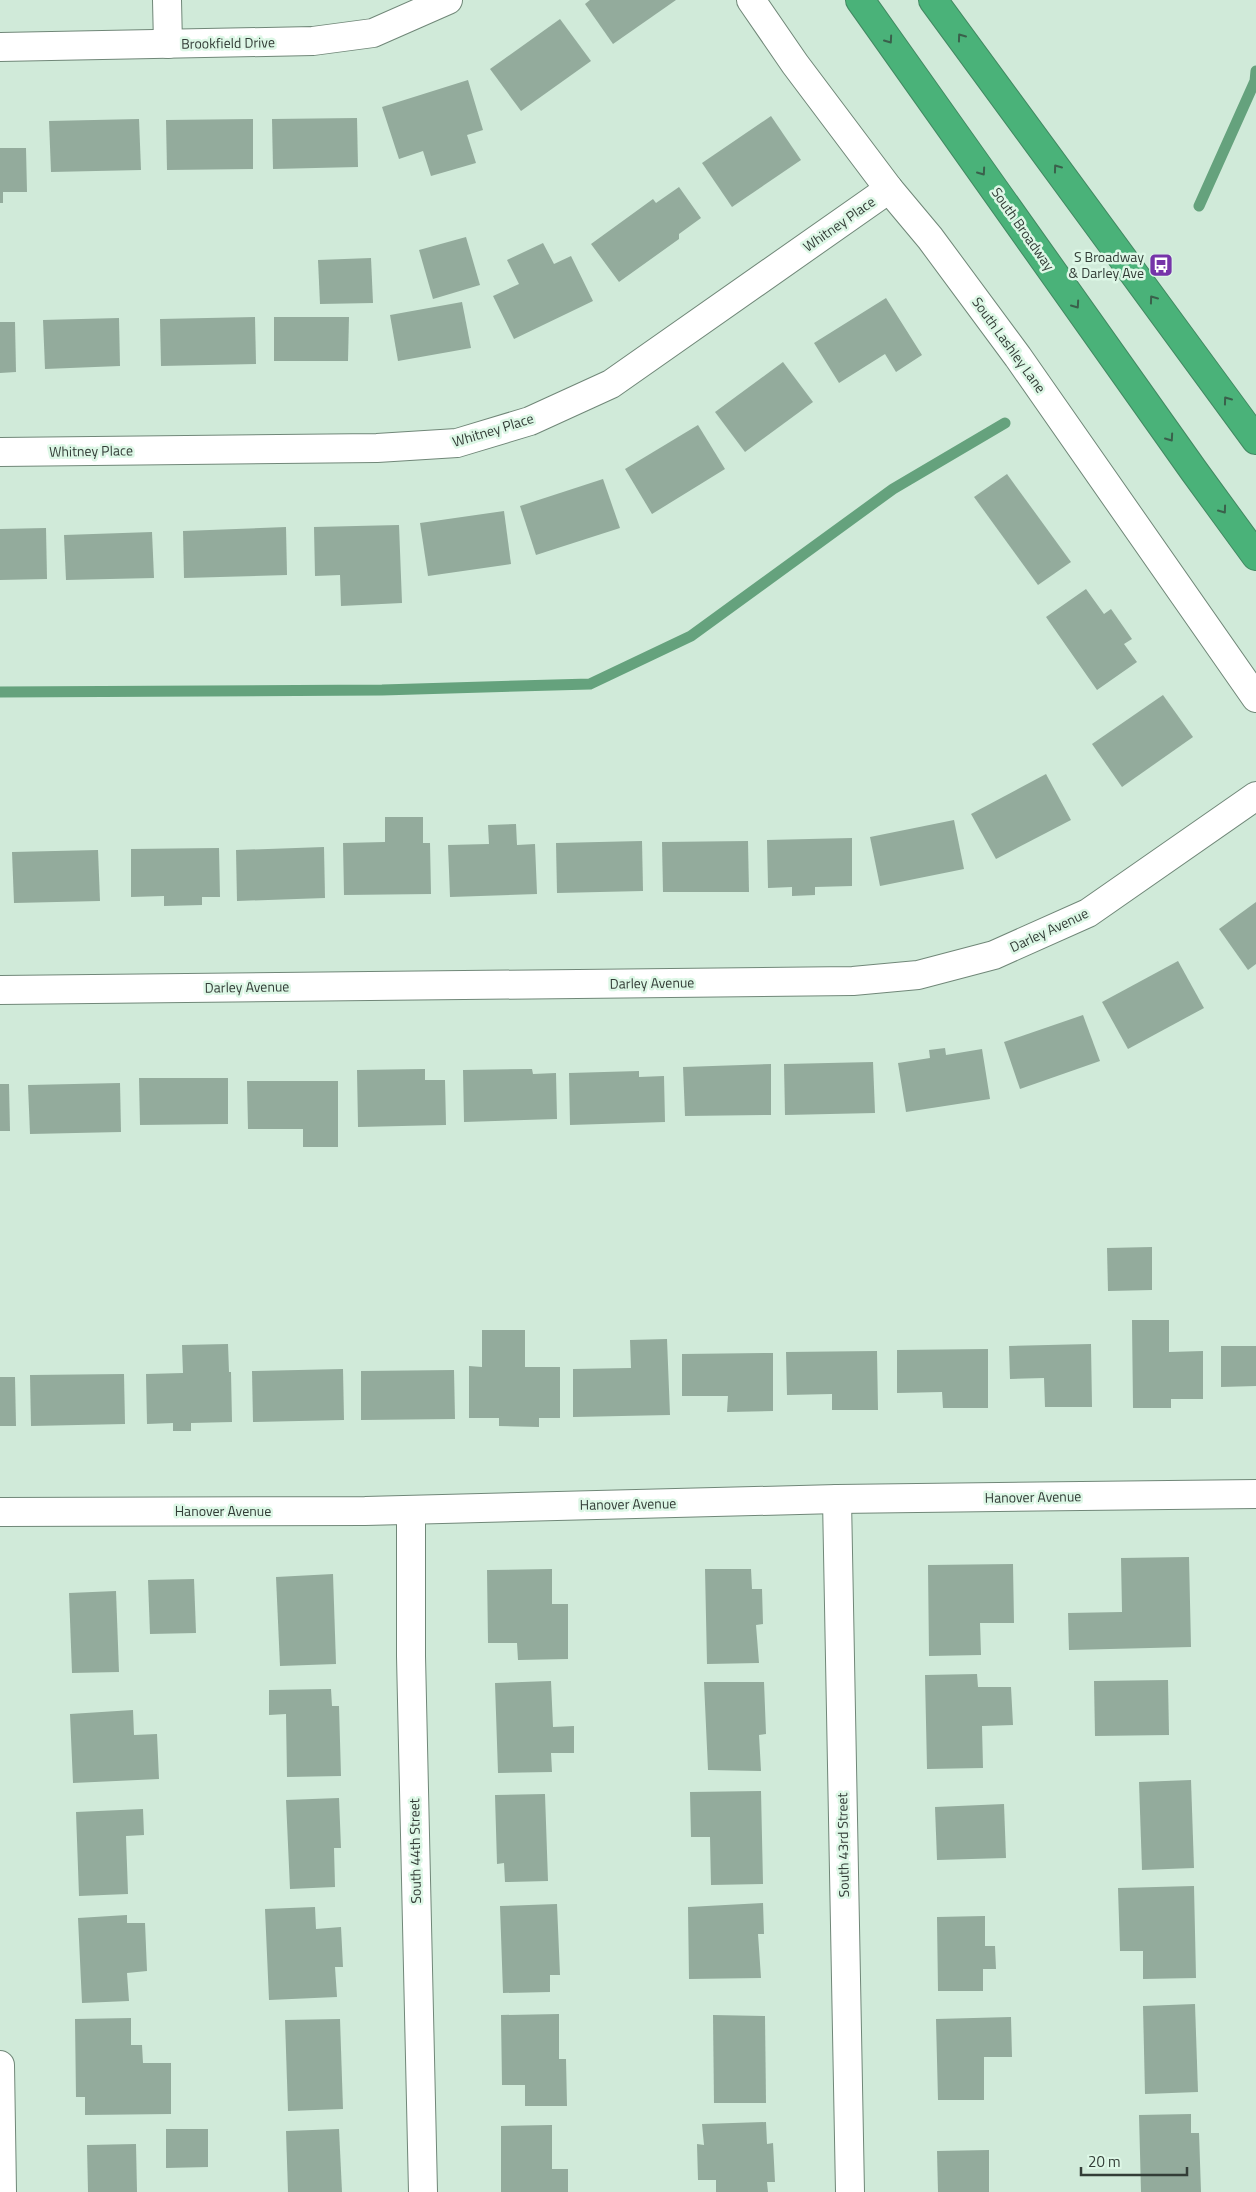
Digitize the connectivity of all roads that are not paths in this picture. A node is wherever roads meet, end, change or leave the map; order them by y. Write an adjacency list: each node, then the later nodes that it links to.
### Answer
1 (167, 0): 6 (street)
2 (448, 0): 6 (street, Brookfield Drive)
3 (752, 0): 8 (street, South Lashley Lane)
4 (860, 0): 11 (highway, South Broadway, one-way to 11)
5 (933, 0): 9 (highway, one-way to 5)
6 (168, 44): 7 (street, Brookfield Drive)
7 (0, 46)
8 (889, 189): 10 (street, Whitney Place); 12 (street, South Lashley Lane)
9 (1256, 440)
10 (0, 452)
11 (1256, 556)
12 (1256, 698)
13 (1256, 796): 14 (street, Darley Avenue)
14 (0, 990)
15 (1256, 1494): 16 (street, Hanover Avenue)
16 (837, 1499): 17 (street, Hanover Avenue); 22 (street, South 43rd Street)
17 (411, 1510): 18 (street, Hanover Avenue); 21 (street, South 44th Street)
18 (0, 1512)
19 (0, 2065): 20 (street)
20 (2, 2192)
21 (422, 2192)
22 (850, 2192)

